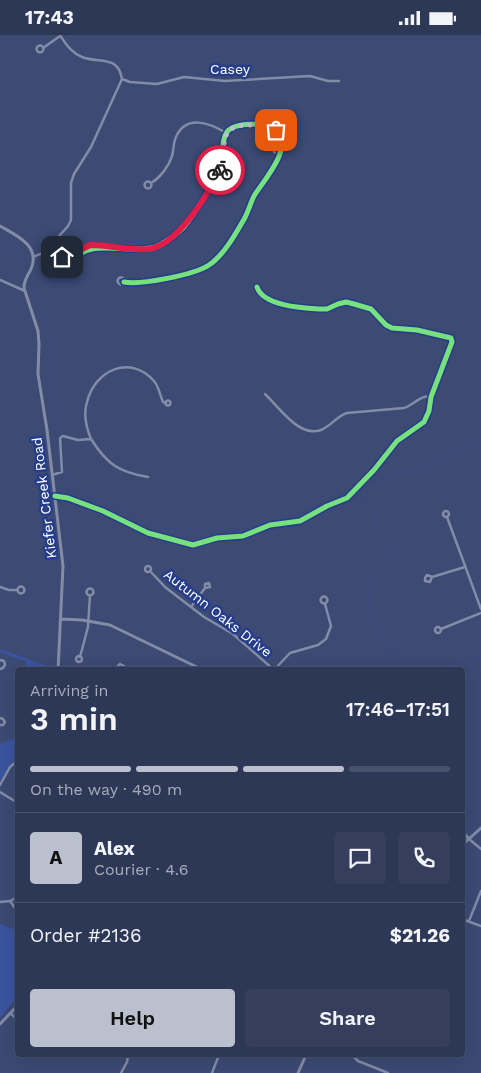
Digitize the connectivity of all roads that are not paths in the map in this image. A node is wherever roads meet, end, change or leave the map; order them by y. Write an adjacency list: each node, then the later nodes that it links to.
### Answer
1 (60, 36): 2 (street); 3 (street)
2 (43, 48)
3 (122, 79): 4 (street, Casey); 10 (street)
4 (339, 81)
5 (226, 133): 6 (street); 8 (street); 13 (street)
6 (281, 147): 7 (street); 7 (street)
7 (279, 155): 15 (street)
8 (151, 183)
9 (0, 226): 12 (street)
10 (48, 250): 11 (street); 13 (street)
11 (45, 253): 12 (street); 13 (street)
12 (33, 257): 17 (street)
13 (54, 257)
14 (0, 280): 17 (street)
15 (124, 282)
16 (257, 287): 19 (street)
17 (25, 291): 22 (street, Kiefer Creek Road)
18 (265, 394): 19 (street)
19 (432, 397): 24 (street)
20 (166, 403): 21 (street)
21 (91, 439): 22 (street); 23 (street)
22 (52, 475): 24 (street, Kiefer Creek Road)
23 (148, 477)
24 (55, 496): 36 (street, Kiefer Creek Road)
25 (447, 517): 26 (street)
26 (465, 567): 28 (street); 35 (street)
27 (150, 571): 34 (street, Autumn Oaks Drive)
28 (432, 577)
29 (0, 587): 31 (street)
30 (205, 588): 34 (street)
31 (17, 590)
32 (90, 595): 37 (street)
33 (325, 604): 44 (street)
34 (191, 607): 43 (street, Autumn Oaks Drive)
35 (481, 611): 38 (street)
36 (61, 619): 37 (street); 41 (street, Kiefer Creek Road)
37 (88, 621): 39 (street); 42 (street)
38 (441, 629)
39 (80, 657)
40 (0, 660): 45 (street)
41 (58, 667)
42 (197, 667)
43 (271, 667)
44 (277, 667)
45 (0, 669)
46 (0, 718): 47 (street)
47 (0, 725)
48 (15, 763): 49 (street)
49 (0, 785)
50 (0, 792): 51 (street)
51 (15, 801)
52 (481, 828): 54 (street)
53 (465, 834): 54 (street)
54 (469, 839): 55 (street); 56 (street)
55 (465, 842)
56 (481, 849)
57 (481, 891): 63 (street)
58 (15, 899): 60 (street)
59 (0, 901): 60 (street)
60 (10, 901): 61 (street)
61 (15, 908)
62 (465, 920): 63 (street)
63 (470, 921): 64 (street)
64 (481, 926)
65 (13, 1010): 66 (street)
66 (10, 1013): 67 (street); 68 (street)
67 (15, 1017)
68 (0, 1024)
69 (128, 1057): 73 (street)
70 (218, 1057): 74 (street)
71 (305, 1057): 75 (street)
72 (354, 1057): 76 (street)
73 (121, 1073)
74 (212, 1073)
75 (298, 1073)
76 (388, 1073)

